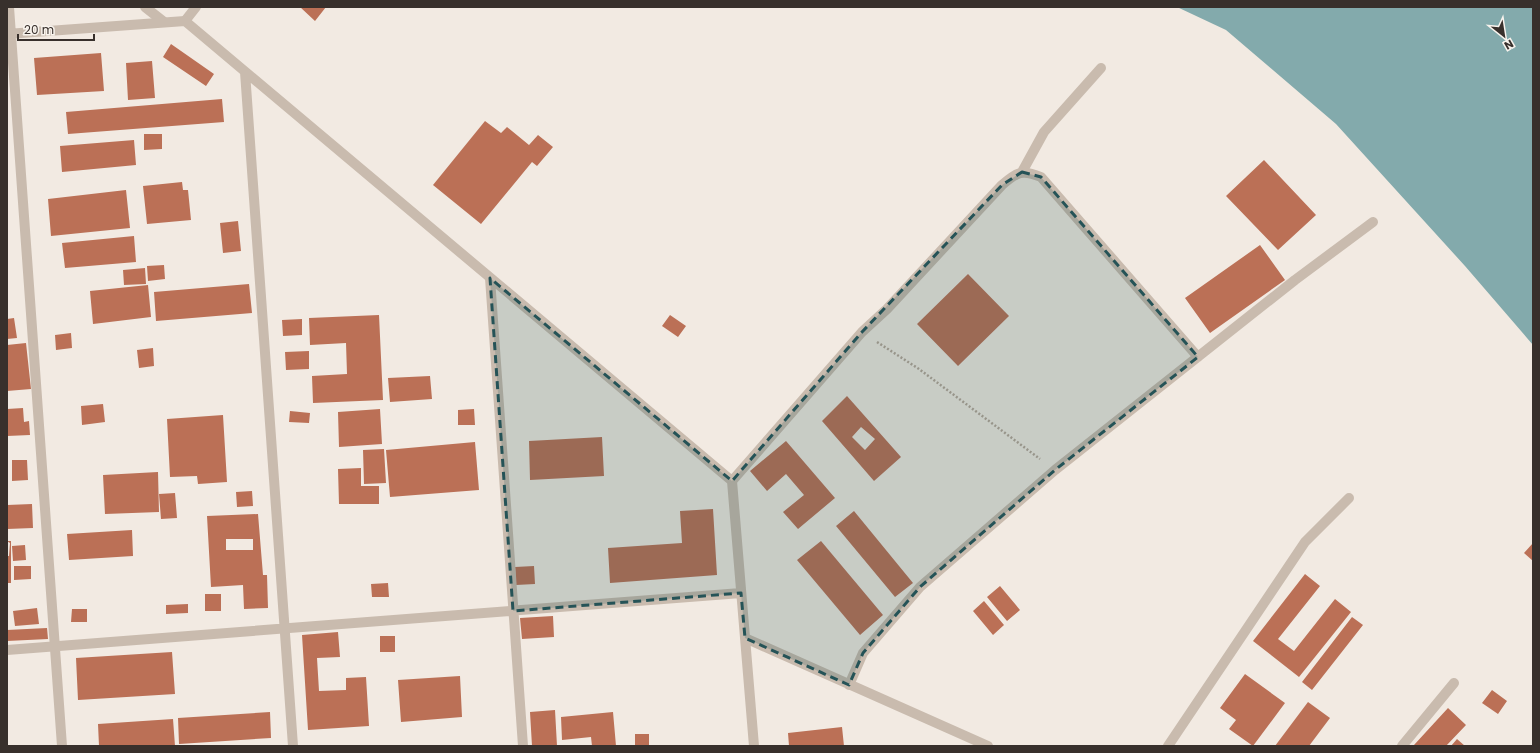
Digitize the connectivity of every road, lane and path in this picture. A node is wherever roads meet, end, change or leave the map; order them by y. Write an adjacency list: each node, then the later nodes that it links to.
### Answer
1 (9, 7): 6 (street)
2 (145, 7): 5 (street)
3 (196, 7): 4 (street)
4 (185, 21): 5 (street); 8 (street)
5 (164, 22): 6 (street)
6 (9, 34): 21 (street)
7 (1101, 68): 9 (street)
8 (245, 72): 11 (street); 19 (street)
9 (1022, 172): 12 (street); 13 (street)
10 (1373, 222): 13 (street)
11 (490, 278): 15 (street); 18 (street)
12 (862, 332): 14 (path); 15 (street)
13 (1198, 357): 14 (street)
14 (1055, 470): 24 (street)
15 (732, 481): 17 (street)
16 (1349, 498): 30 (street)
17 (741, 593): 18 (street); 20 (street)
18 (513, 611): 19 (street); 27 (street)
19 (285, 628): 21 (street); 26 (street)
20 (745, 638): 24 (street); 28 (street)
21 (55, 646): 22 (street); 25 (street)
22 (7, 650)
23 (1454, 683): 31 (street)
24 (849, 685): 29 (street)
25 (62, 746)
26 (293, 746)
27 (523, 746)
28 (754, 746)
29 (988, 746)
30 (1168, 746)
31 (1402, 746)

